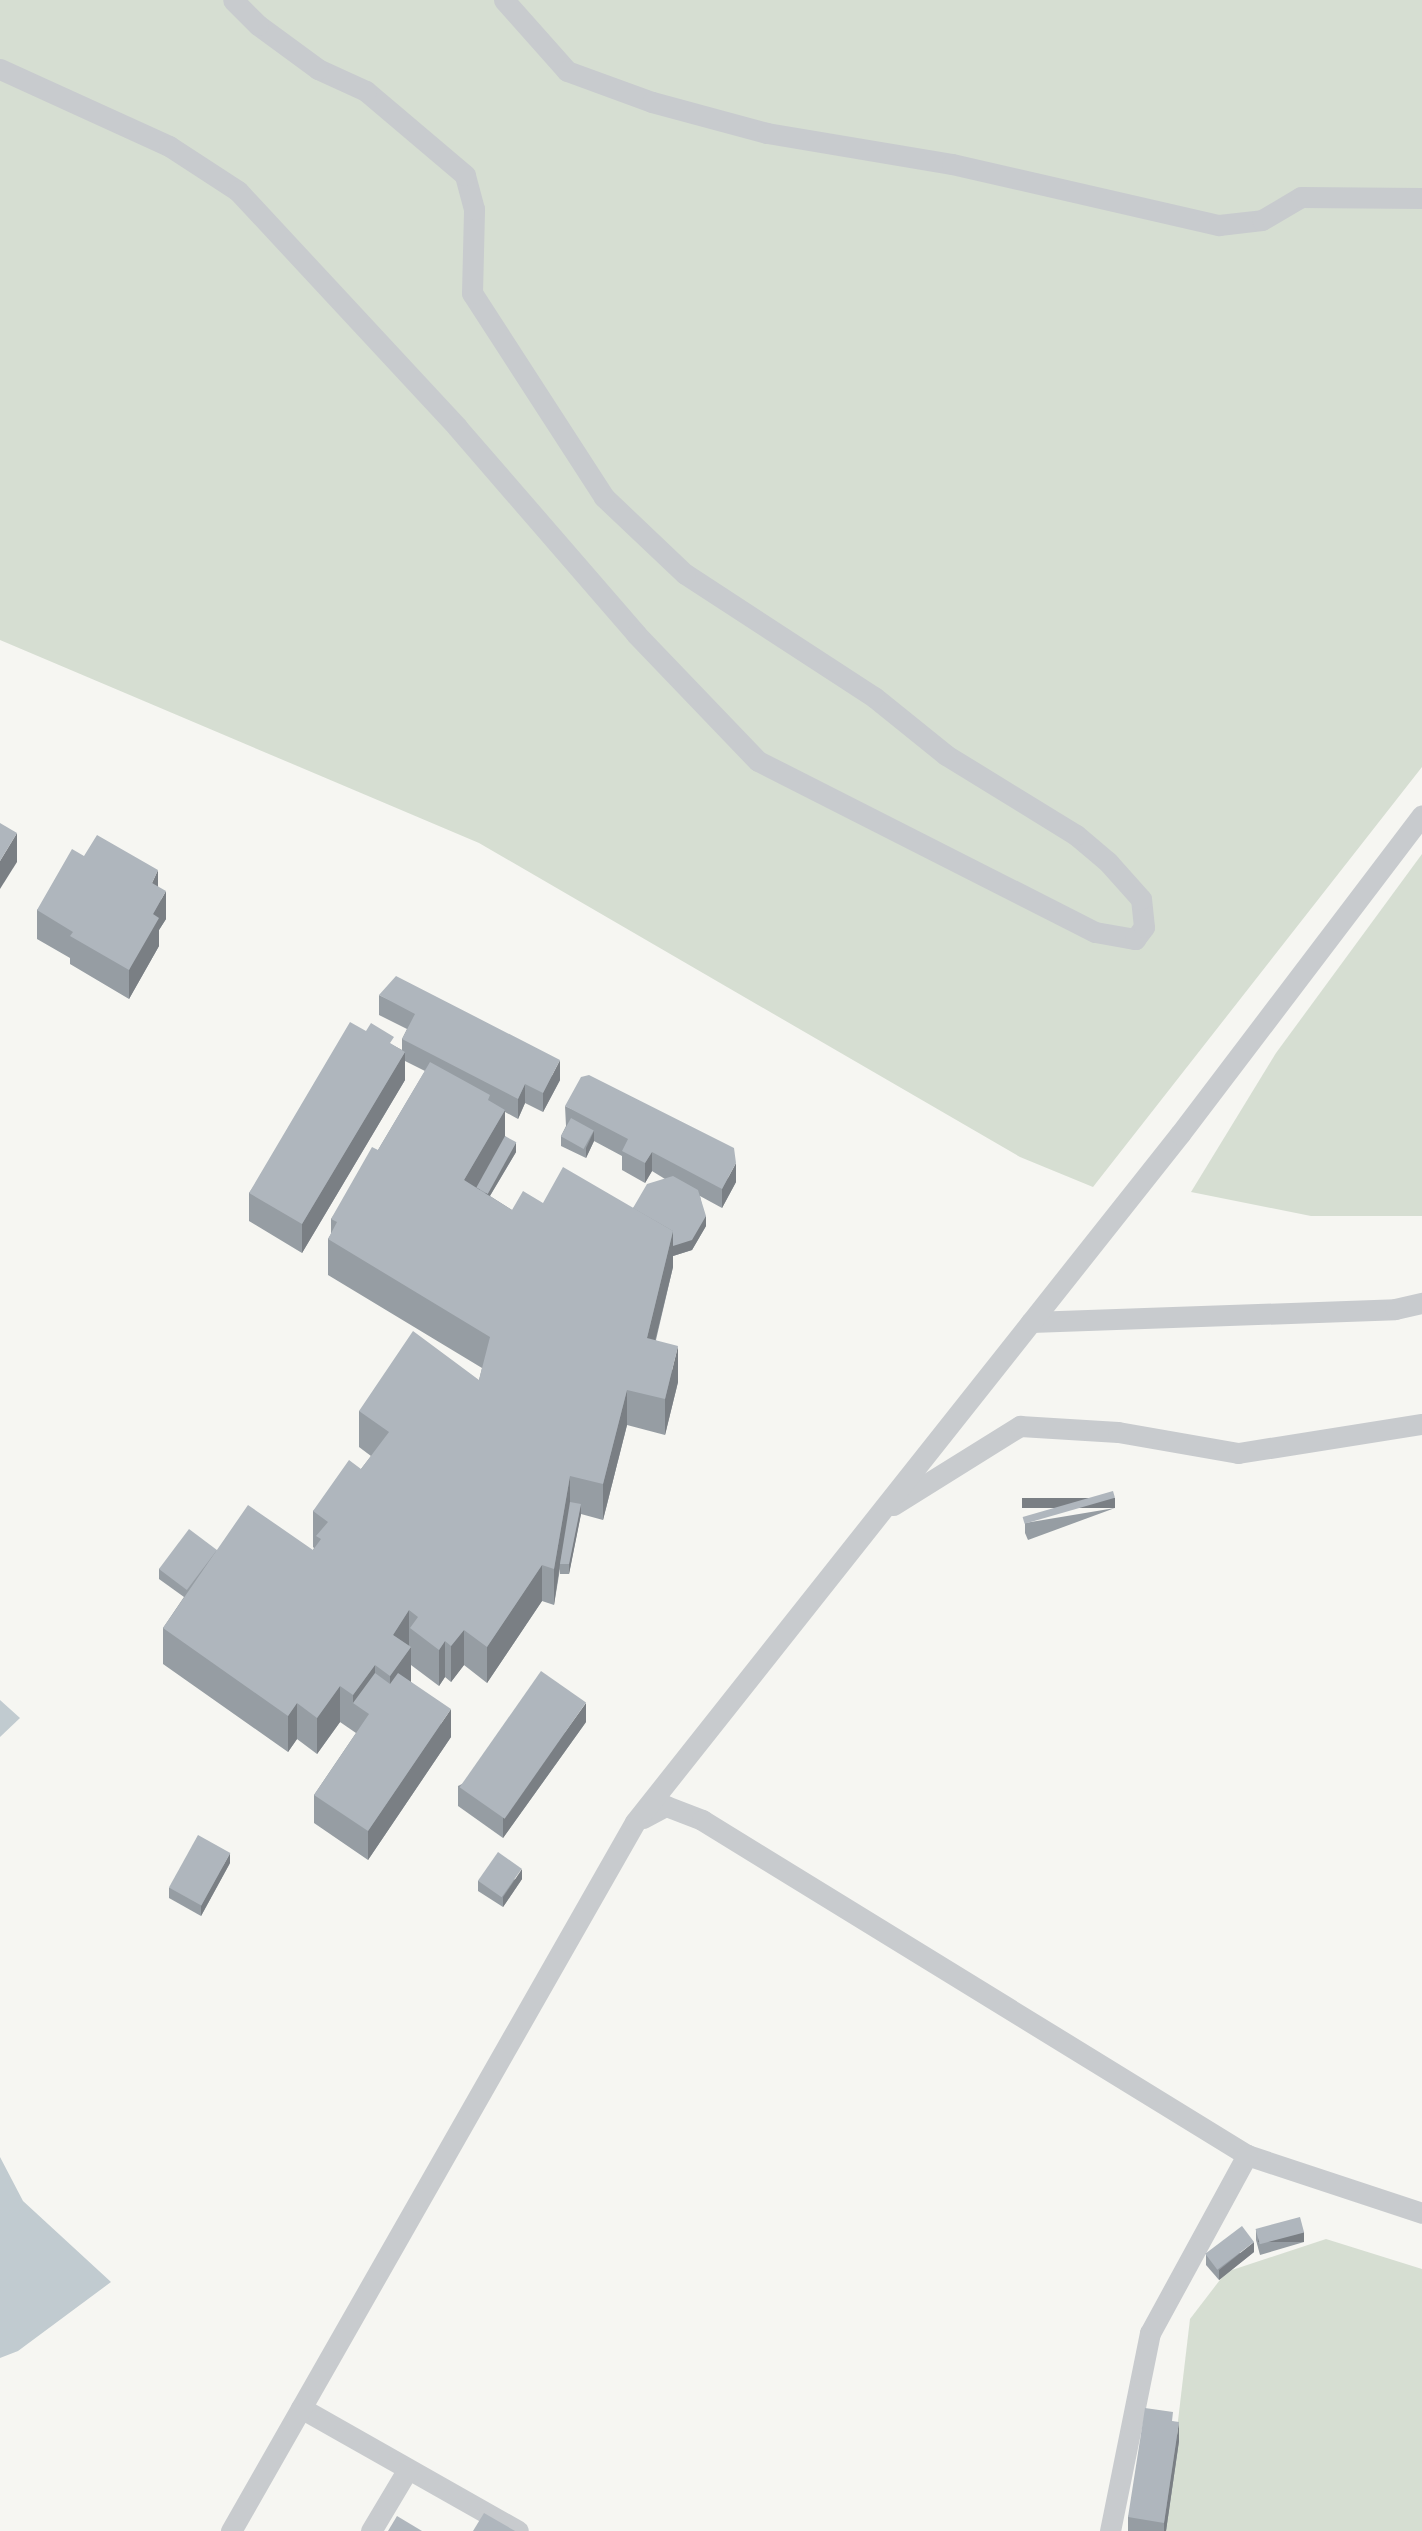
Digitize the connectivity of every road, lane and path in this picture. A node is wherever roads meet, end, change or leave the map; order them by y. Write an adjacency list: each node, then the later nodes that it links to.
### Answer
1 (233, 0): 3 (lane)
2 (505, 0): 4 (lane)
3 (0, 69)
4 (1422, 198)
5 (1422, 815): 7 (lane)
6 (1422, 1303): 7 (lane)
7 (1031, 1322): 9 (lane)
8 (1422, 1424): 9 (lane)
9 (880, 1513): 10 (lane)
10 (635, 1822): 11 (lane); 13 (lane)
11 (1247, 2155): 12 (lane); 18 (lane)
12 (1422, 2213)
13 (301, 2408): 14 (lane); 15 (lane)
14 (408, 2469): 16 (lane); 17 (lane)
15 (231, 2531)
16 (371, 2531)
17 (518, 2531)
18 (1110, 2531)

